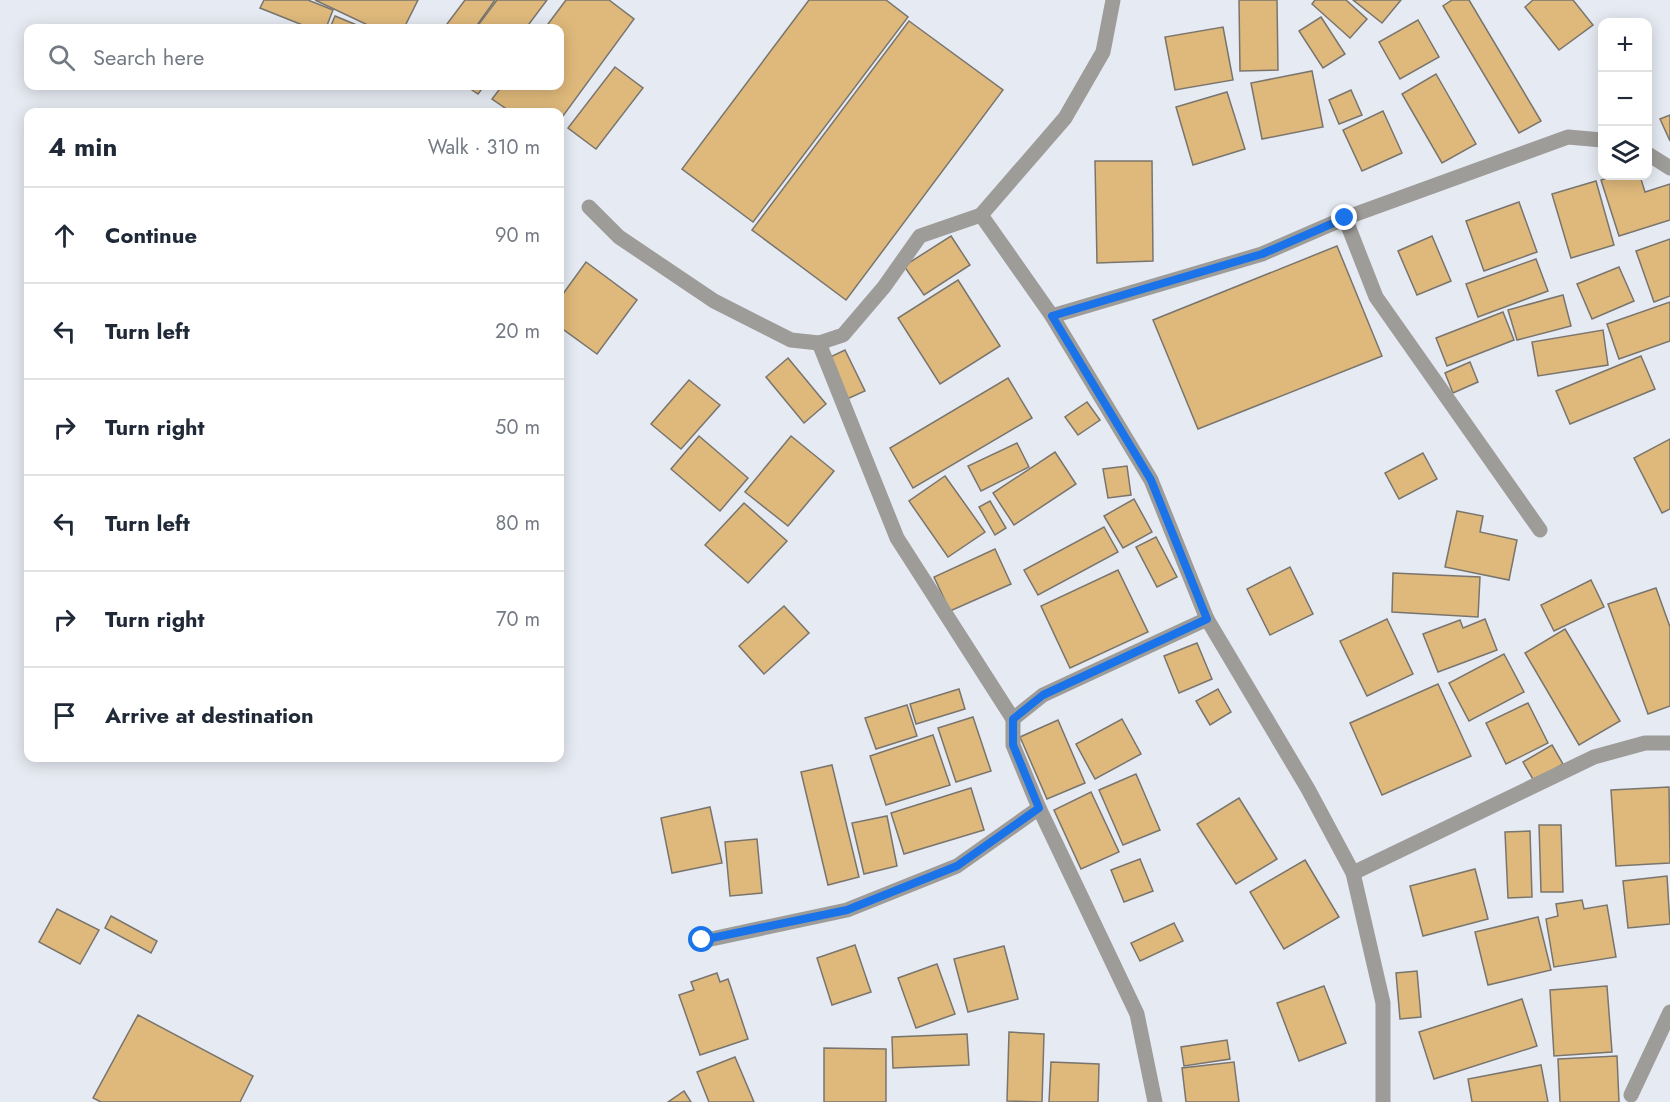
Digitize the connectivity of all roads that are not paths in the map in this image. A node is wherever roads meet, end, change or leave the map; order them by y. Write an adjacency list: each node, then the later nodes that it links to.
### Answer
1 (1113, 0): 6 (street)
2 (1598, 140): 7 (street)
3 (1652, 156): 4 (street)
4 (1670, 168)
5 (589, 207): 9 (street)
6 (981, 215): 8 (street); 9 (street)
7 (1345, 218): 8 (street); 10 (street)
8 (1052, 316): 11 (street)
9 (819, 343): 12 (street)
10 (1540, 530)
11 (1207, 619): 12 (street); 15 (street)
12 (1013, 719): 14 (street)
13 (1670, 743): 15 (street)
14 (1039, 808): 16 (street); 19 (street)
15 (1353, 873): 20 (street)
16 (702, 940)
17 (1670, 1012): 18 (street)
18 (1631, 1095)
19 (1155, 1102)
20 (1383, 1102)

